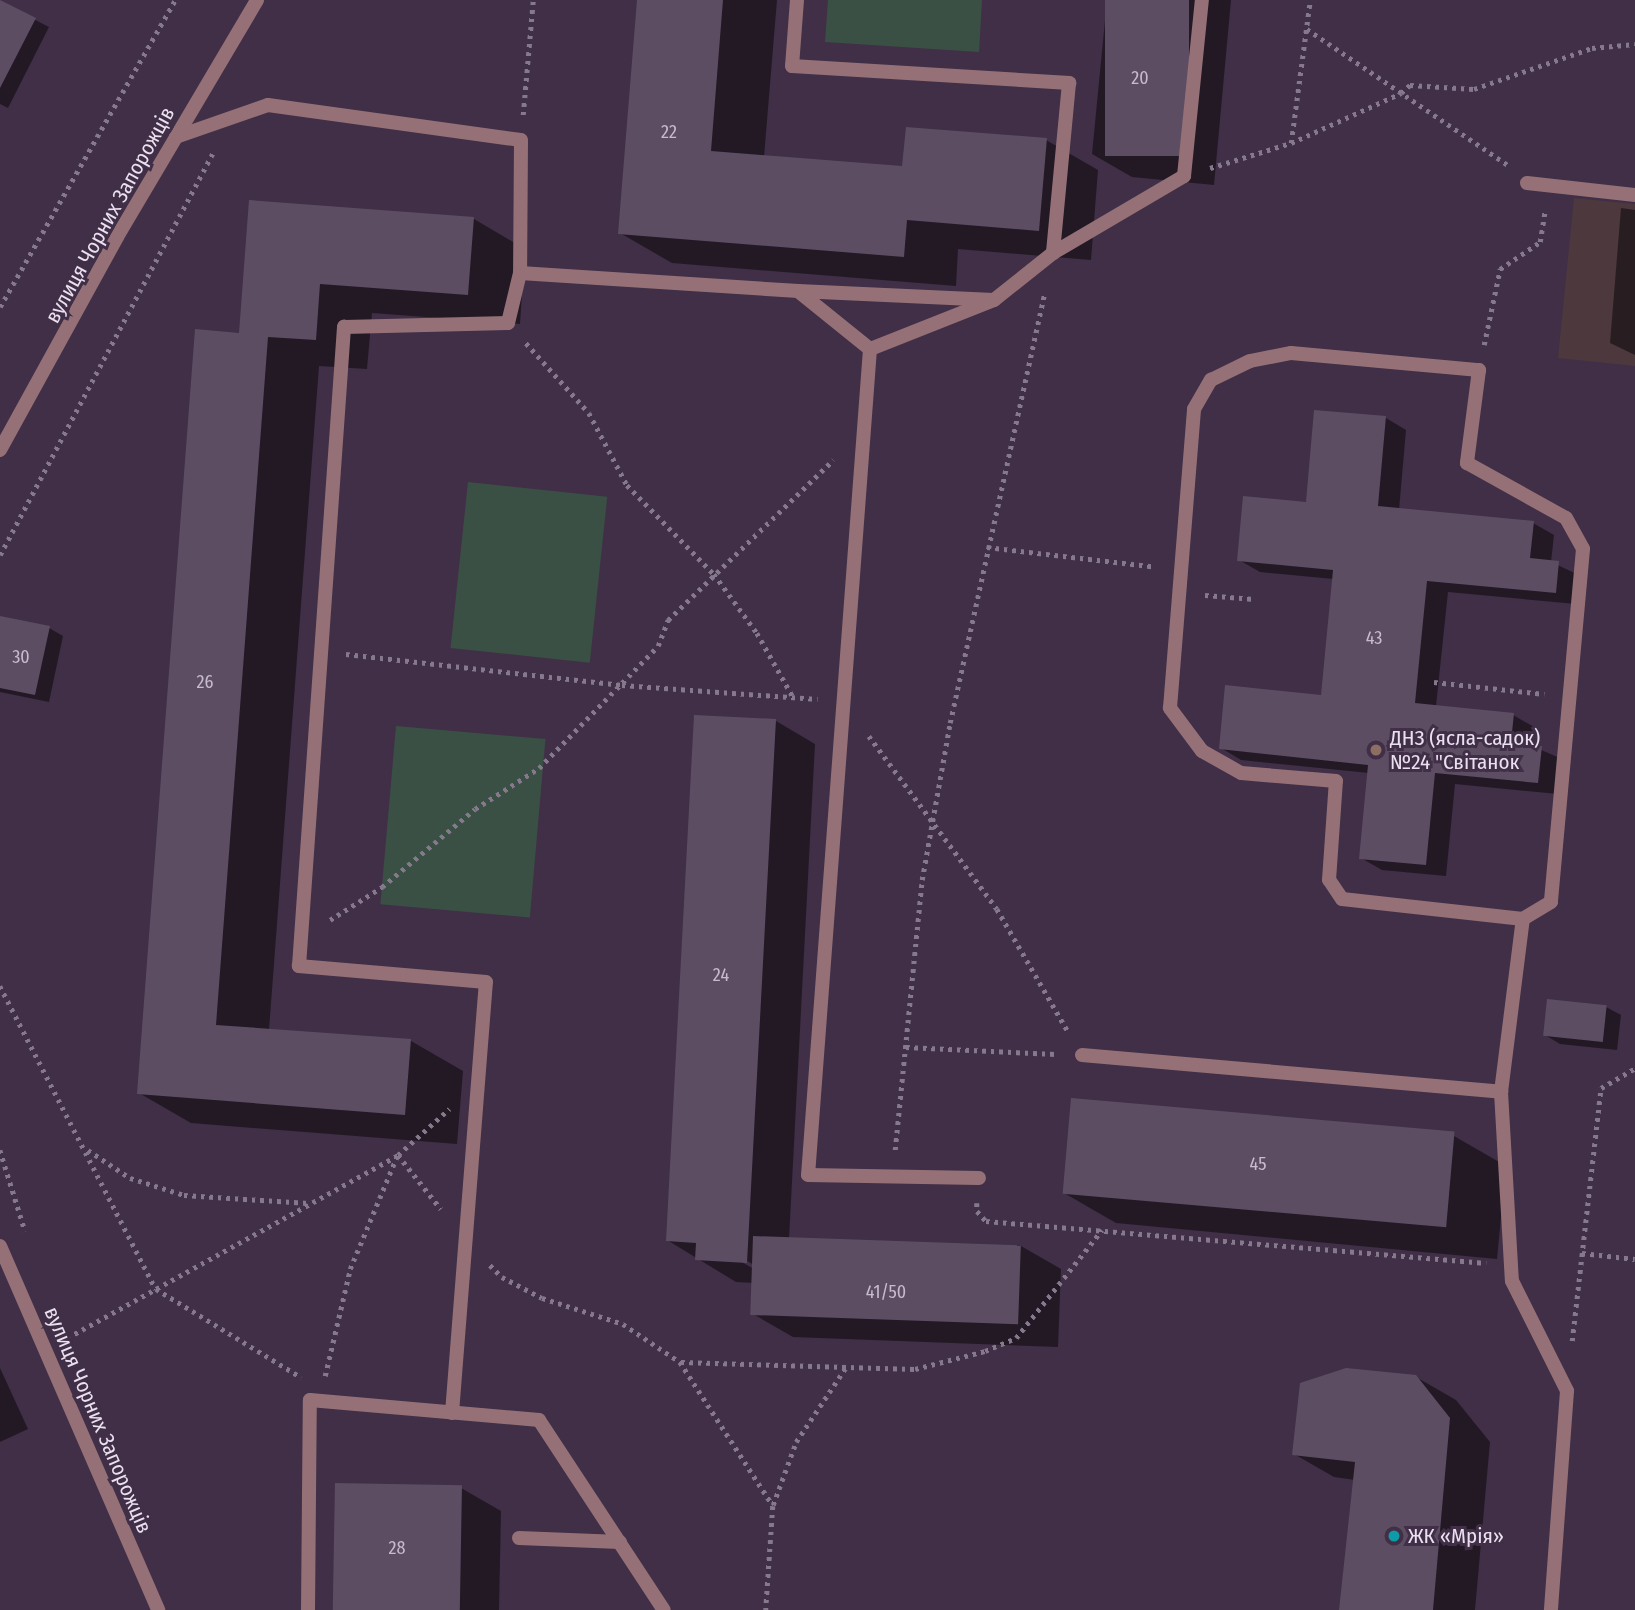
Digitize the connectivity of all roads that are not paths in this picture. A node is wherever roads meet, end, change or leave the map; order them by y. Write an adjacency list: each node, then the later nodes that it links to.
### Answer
1 (257, 0): 4 (street, вулиця Чорних Запорожців)
2 (797, 0): 7 (street)
3 (1202, 0): 7 (street)
4 (176, 137): 8 (street); 12 (street, вулиця Чорних Запорожців)
5 (1537, 184): 6 (street)
6 (1635, 195)
7 (1053, 253): 10 (street)
8 (520, 273): 9 (street); 18 (street)
9 (798, 291): 10 (street); 11 (street)
10 (994, 300): 11 (street)
11 (870, 349): 16 (street)
12 (0, 450)
13 (1523, 919): 13 (street); 15 (street)
14 (1082, 1055): 15 (street)
15 (1501, 1092): 24 (street)
16 (979, 1178)
17 (0, 1246): 21 (street, вулиця Чорних Запорожців)
18 (452, 1413): 20 (street); 22 (street)
19 (519, 1538): 20 (street)
20 (620, 1542): 23 (street)
21 (158, 1610)
22 (308, 1610)
23 (664, 1610)
24 (1551, 1610)

